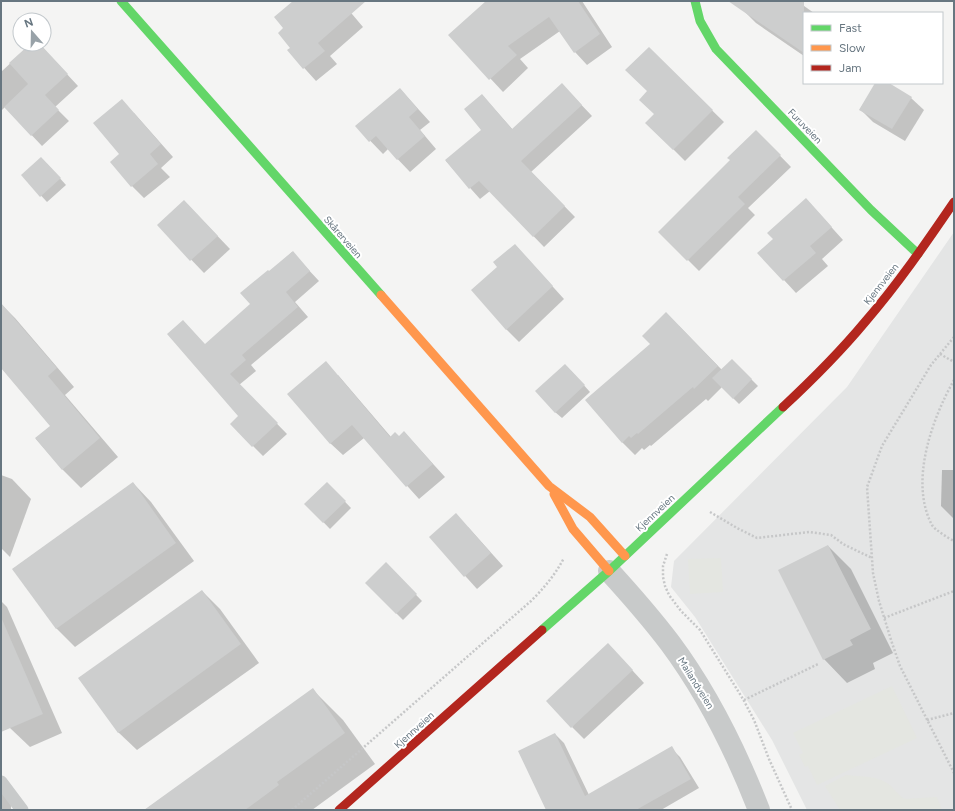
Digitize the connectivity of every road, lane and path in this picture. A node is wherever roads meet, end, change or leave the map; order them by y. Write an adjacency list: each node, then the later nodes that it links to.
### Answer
1 (121, 1): 9 (street, Skårerveien)
2 (695, 1): 4 (street, Furuveien)
3 (954, 202): 4 (street, Kjennveien)
4 (918, 254): 13 (street, Kjennveien)
5 (954, 337): 6 (path)
6 (940, 354): 7 (path); 14 (path)
7 (954, 362)
8 (954, 380): 11 (path)
9 (549, 486): 13 (street, Skårerveien); 15 (street, Skårerveien)
10 (709, 511): 14 (path)
11 (954, 541)
12 (566, 554): 25 (path)
13 (625, 556): 15 (street, Kjennveien)
14 (872, 558): 17 (path)
15 (608, 571): 26 (street, Kjennveien); 27 (street, Mailandveien)
16 (954, 591): 17 (path)
17 (884, 618): 21 (path)
18 (818, 664): 19 (path)
19 (744, 700)
20 (954, 713): 21 (path)
21 (927, 720): 22 (path)
22 (954, 773)
23 (1, 782): 24 (lane)
24 (22, 810)
25 (292, 810)
26 (339, 810)
27 (759, 810)

